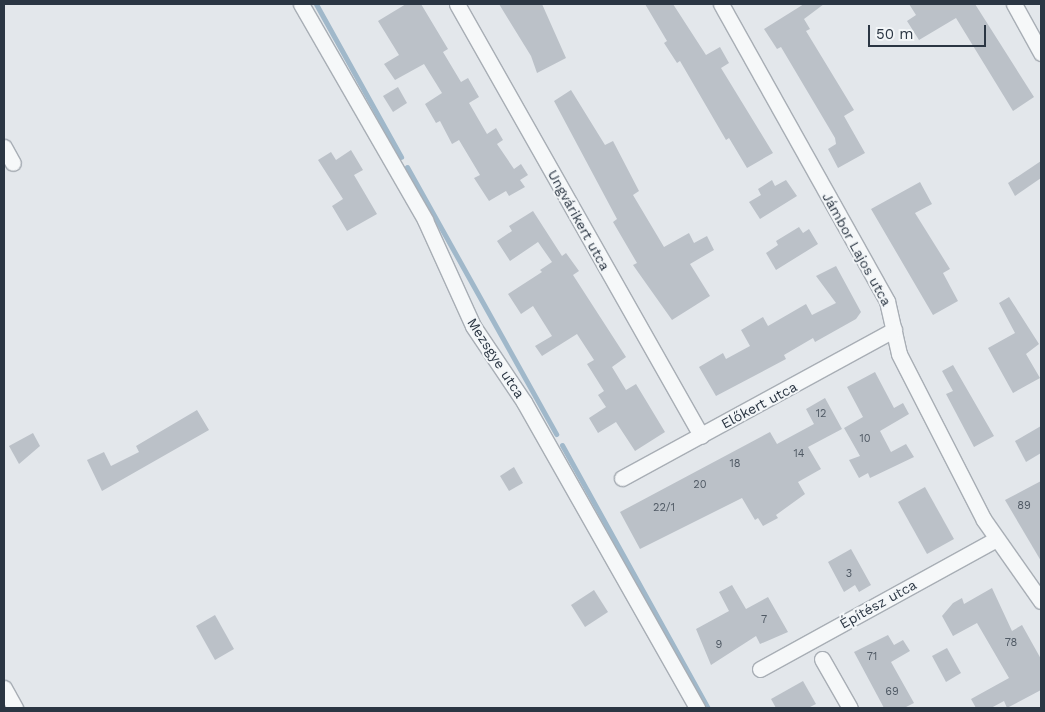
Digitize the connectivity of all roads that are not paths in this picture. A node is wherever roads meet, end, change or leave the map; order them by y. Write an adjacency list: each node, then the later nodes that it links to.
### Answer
1 (301, 4): 17 (street, Mezsgye utca)
2 (457, 4): 9 (street, Ungvárikert utca)
3 (720, 4): 8 (street, Jámbor Lajos utca)
4 (1014, 4): 5 (street)
5 (1041, 53)
6 (4, 147): 7 (street)
7 (12, 163)
8 (894, 330): 9 (street, Előkert utca); 11 (street, Jámbor Lajos utca)
9 (701, 436): 10 (street, Előkert utca)
10 (622, 478)
11 (996, 539): 12 (street, Jámbor Lajos utca); 14 (street, Építész utca)
12 (1041, 601)
13 (822, 659): 18 (street)
14 (760, 669)
15 (4, 688): 16 (street)
16 (15, 708)
17 (697, 708)
18 (850, 708)

